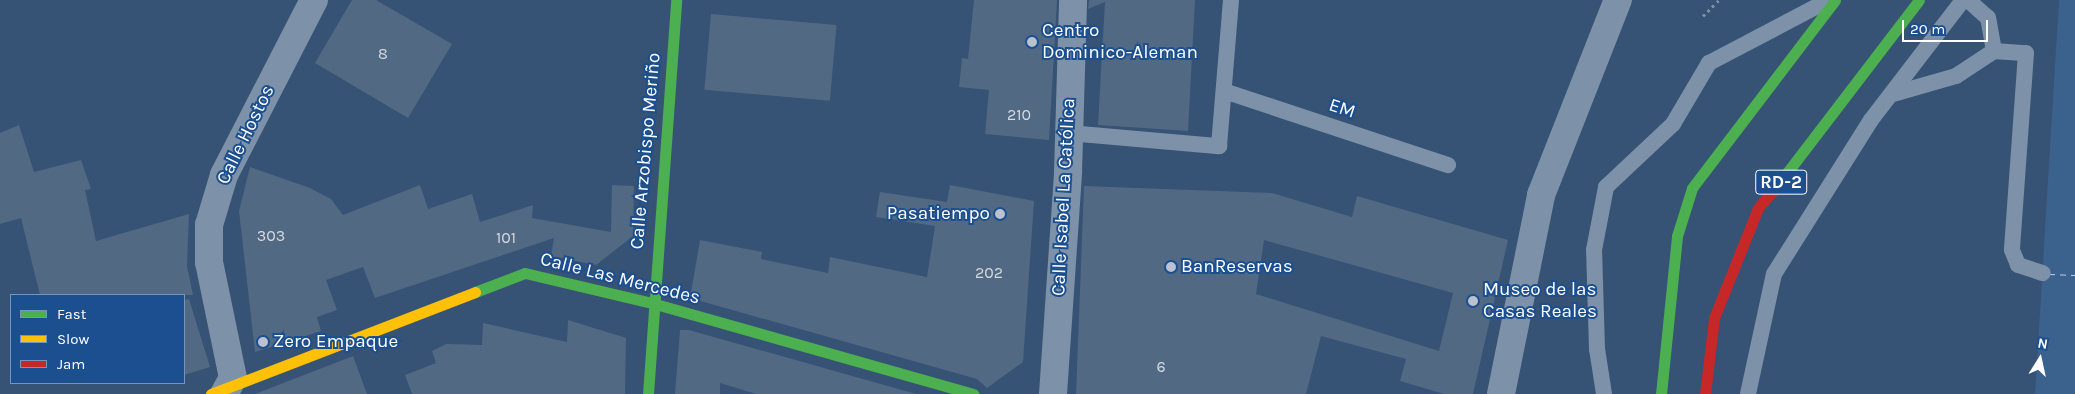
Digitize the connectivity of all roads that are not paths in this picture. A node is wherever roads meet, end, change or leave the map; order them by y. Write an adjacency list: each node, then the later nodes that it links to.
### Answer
1 (314, 0): 18 (street, Calle Hostos)
2 (676, 0): 17 (street, Calle Arzobispo Meriño)
3 (1073, 0): 14 (street, Calle Isabel La Católica)
4 (1231, 0): 12 (lane)
5 (1618, 0): 22 (street)
6 (1829, 0): 23 (lane)
7 (1835, 0): 24 (street)
8 (1920, 0): 25 (street, RD-2)
9 (1963, 0): 13 (lane)
10 (1968, 0): 11 (lane)
11 (1994, 51): 13 (lane); 16 (lane)
12 (1224, 91): 14 (lane); 15 (lane, EM)
13 (1893, 94): 26 (lane)
14 (1069, 133): 21 (street, Calle Isabel La Católica)
15 (1448, 165)
16 (2043, 273)
17 (652, 303): 18 (street, Calle Las Mercedes); 19 (street, Calle Arzobispo Meriño); 20 (street, Calle Las Mercedes)
18 (221, 392)
19 (648, 394)
20 (973, 394)
21 (1053, 394)
22 (1501, 394)
23 (1604, 394)
24 (1660, 394)
25 (1705, 394)
26 (1748, 394)

